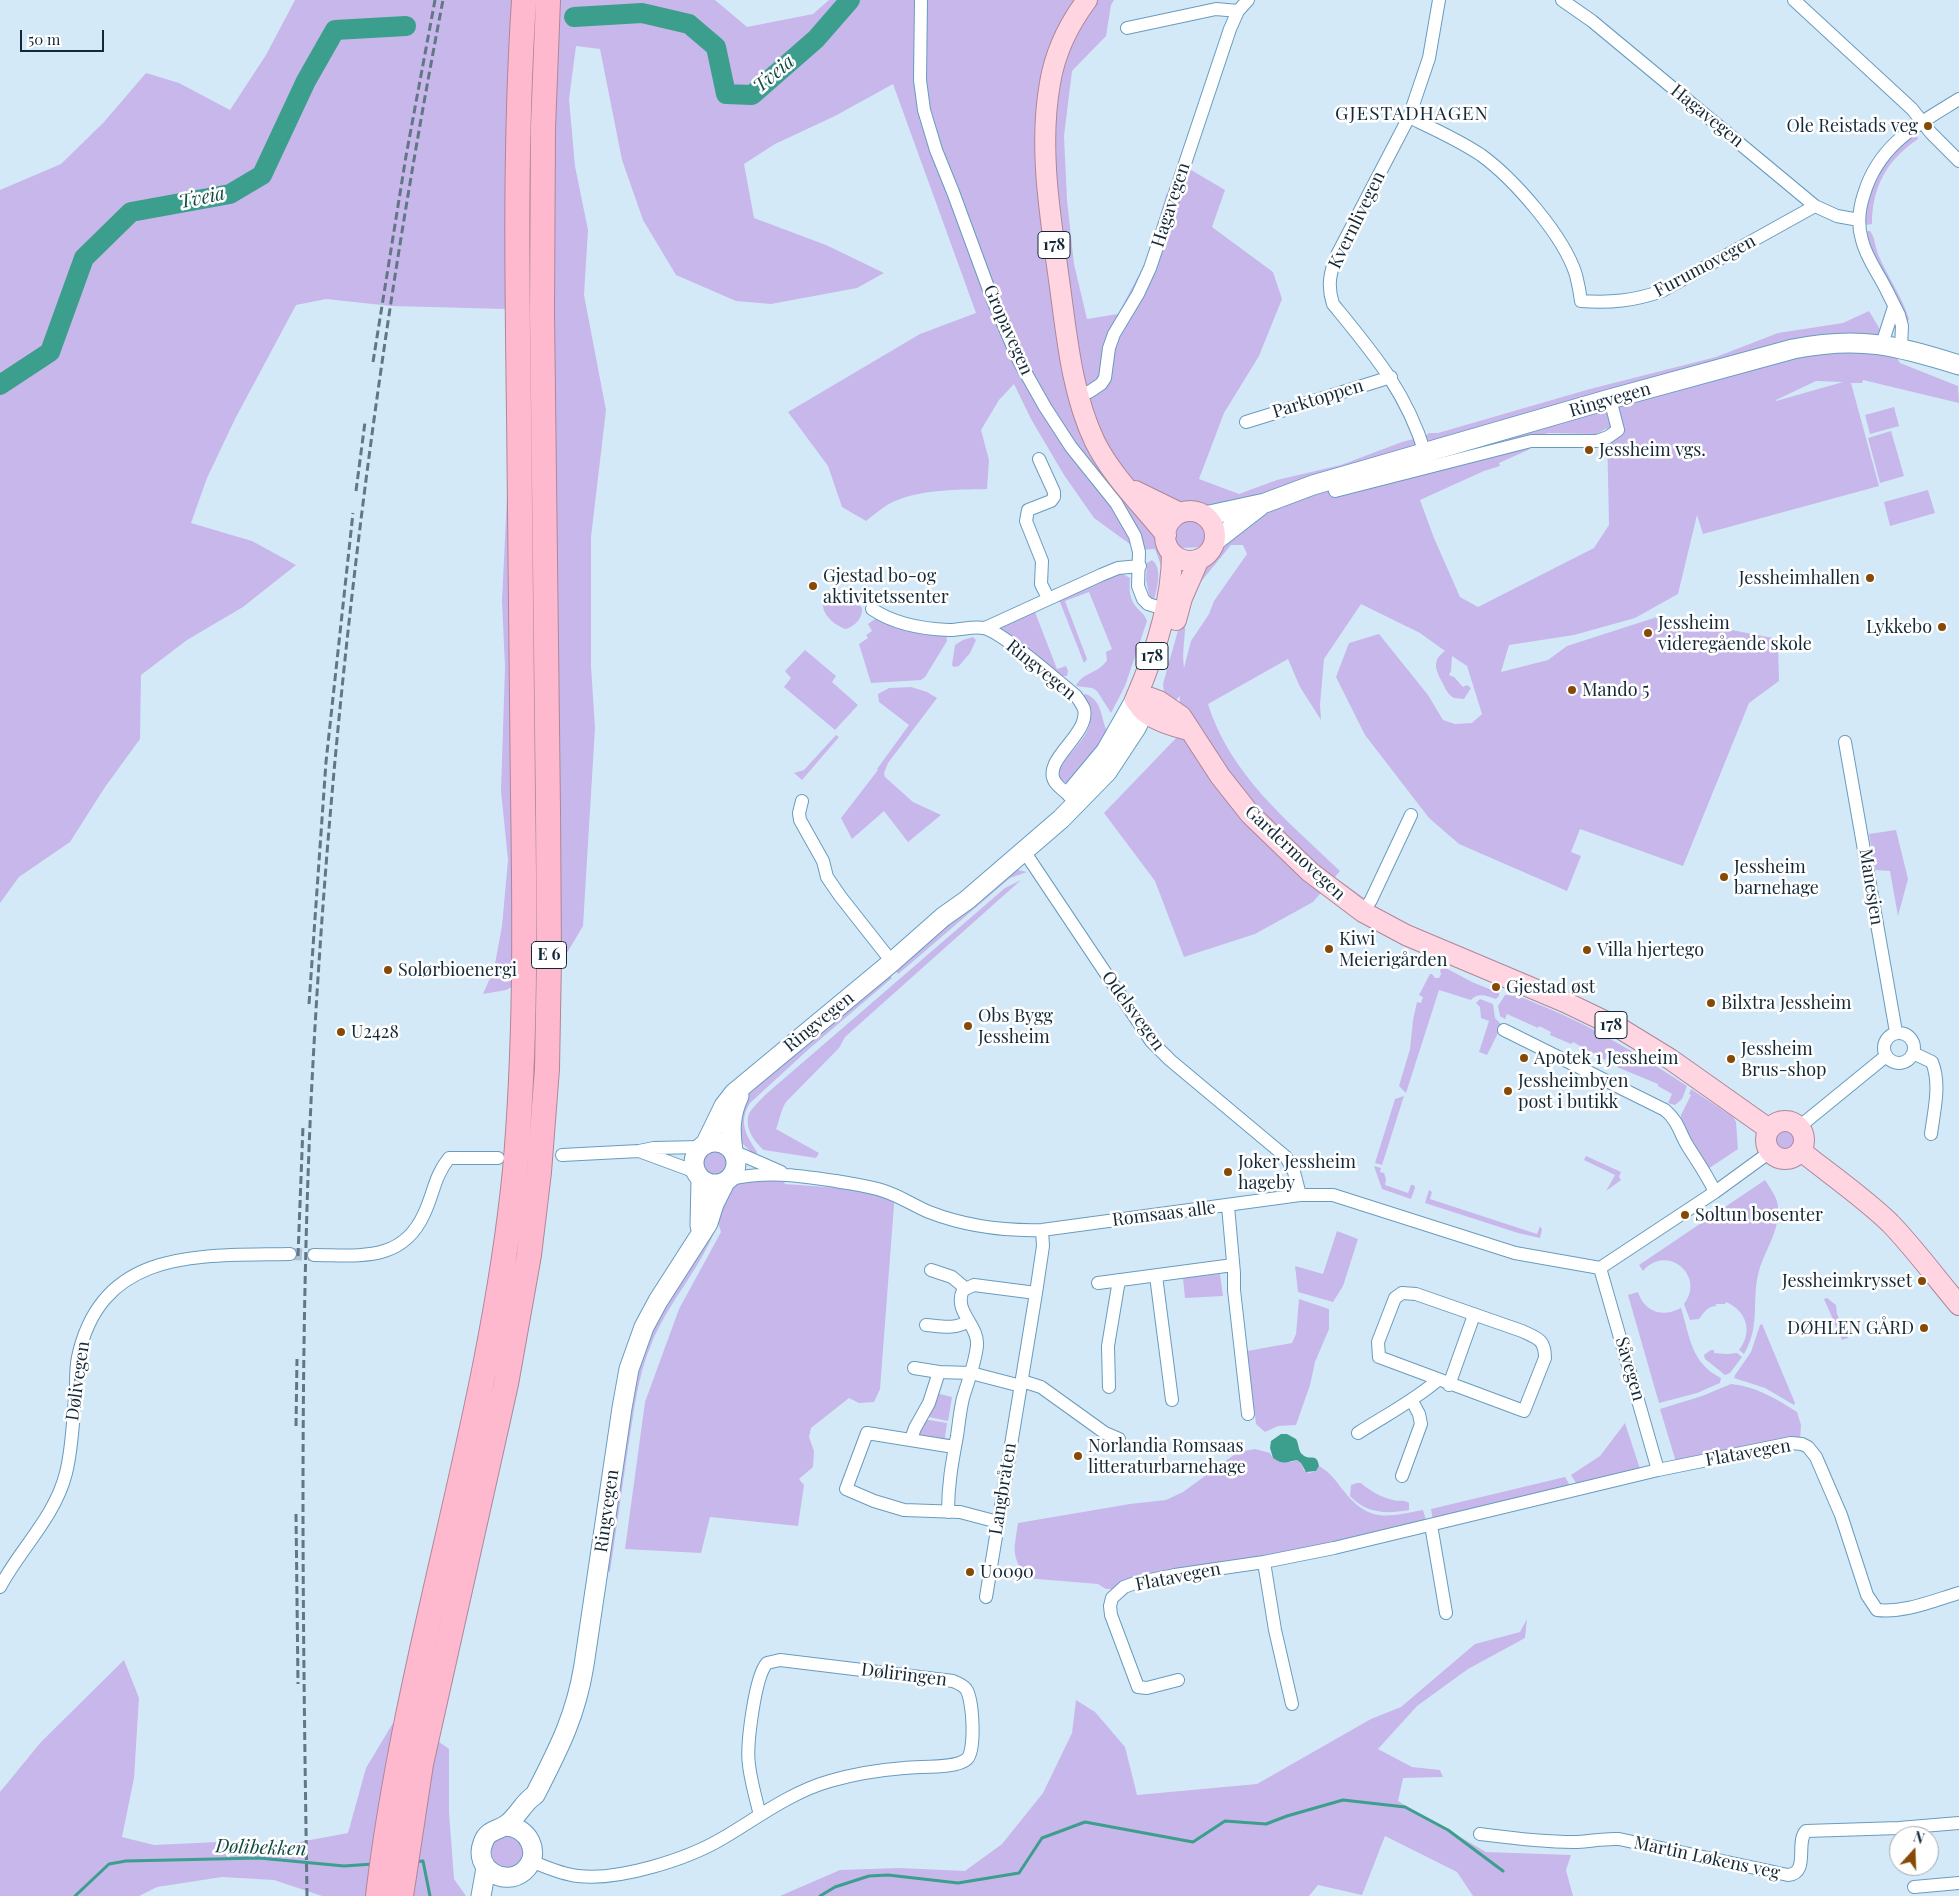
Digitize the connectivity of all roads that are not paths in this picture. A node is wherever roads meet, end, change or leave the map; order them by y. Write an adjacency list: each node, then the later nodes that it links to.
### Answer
1 (524, 0): 122 (highway, E 6)
2 (548, 0): 123 (highway, E 6)
3 (921, 0): 35 (street, Gropavegen)
4 (1087, 0): 22 (main road, 178)
5 (1248, 0): 9 (street, Hagavegen)
6 (1439, 0): 12 (street, Kvernlivegen)
7 (1562, 0): 15 (street, Hagavegen)
8 (1794, 0): 13 (street)
9 (1238, 11): 10 (street); 22 (street, Hagavegen)
10 (1127, 28)
11 (1959, 99): 13 (street)
12 (1409, 117): 15 (street, Furumovegen); 21 (street, Kvernlivegen)
13 (1922, 122): 14 (street); 16 (street)
14 (1959, 161)
15 (1815, 206): 16 (street, Hagavegen)
16 (1859, 220): 17 (street)
17 (1894, 306): 18 (street); 19 (street)
18 (1882, 344): 19 (main road, Ringvegen); 23 (main road, Ringvegen)
19 (1901, 348): 20 (main road, Ringvegen)
20 (1959, 365)
21 (1391, 377): 24 (street, Parktoppen); 25 (street, Kvernlivegen)
22 (1078, 394): 27 (main road, 178)
23 (1610, 399): 25 (main road, Ringvegen); 28 (street)
24 (1246, 422)
25 (1425, 453): 28 (main road, Ringvegen)
26 (1039, 459): 36 (street)
27 (1125, 485): 30 (main road, 178); 33 (main road, 178)
28 (1333, 486): 29 (main road, Ringvegen)
29 (1265, 503): 31 (main road, Ringvegen); 32 (main road, Ringvegen)
30 (1180, 513): 31 (main road, 178); 33 (main road)
31 (1205, 516): 32 (main road)
32 (1215, 541): 34 (main road, 178)
33 (1169, 544): 34 (main road); 38 (main road, 178)
34 (1199, 559): 38 (main road, 178)
35 (1140, 566): 36 (street, Ringvegen); 38 (street, Gropavegen)
36 (1048, 598): 39 (street, Ringvegen)
37 (872, 609): 39 (street, Ringvegen)
38 (1171, 612): 40 (main road, 178)
39 (985, 628): 42 (street, Ringvegen)
40 (1143, 703): 42 (main road, Ringvegen); 46 (main road, Gardermovegen / 178)
41 (1845, 742): 50 (street, Manesjen)
42 (1074, 799): 45 (main road, Ringvegen); 47 (main road, Ringvegen)
43 (802, 802): 48 (street)
44 (1411, 815): 46 (street)
45 (1024, 851): 47 (main road, Ringvegen); 68 (street, Odelsvegen)
46 (1363, 912): 55 (main road, Gardermovegen / 178)
47 (943, 917): 48 (main road, Ringvegen)
48 (892, 962): 53 (main road, Ringvegen)
49 (1504, 1030): 67 (street)
50 (1896, 1032): 51 (street); 52 (street)
51 (1913, 1053): 52 (street); 56 (street)
52 (1886, 1056): 54 (street)
53 (747, 1082): 57 (main road, Ringvegen); 59 (main road, Ringvegen)
54 (1799, 1126): 55 (main road); 60 (main road)
55 (1769, 1129): 61 (main road)
56 (1931, 1134)
57 (703, 1146): 58 (street); 59 (main road); 65 (main road)
58 (639, 1151): 62 (street); 65 (street)
59 (733, 1151): 64 (street, Romsaas alle); 66 (main road)
60 (1801, 1151): 61 (main road); 82 (main road)
61 (1770, 1152): 67 (street)
62 (562, 1155)
63 (498, 1158): 73 (street)
64 (785, 1174): 66 (street, Romsaas alle); 70 (street, Romsaas alle)
65 (698, 1176): 66 (main road); 71 (main road)
66 (727, 1180): 71 (main road, Ringvegen)
67 (1715, 1192): 75 (street)
68 (1300, 1195): 69 (street, Romsaas alle); 75 (street, Romsaas alle)
69 (1228, 1206): 70 (street, Romsaas alle); 74 (street)
70 (1042, 1230): 81 (street, Langbråten)
71 (700, 1235): 111 (main road, Ringvegen)
72 (290, 1254): 105 (street, Dølivegen)
73 (314, 1255)
74 (1233, 1266): 77 (street); 94 (street)
75 (1600, 1268): 99 (street, Såvegen)
76 (931, 1270): 80 (street)
77 (1156, 1276): 78 (street); 92 (street)
78 (1119, 1280): 79 (street); 91 (street)
79 (1098, 1283)
80 (965, 1288): 81 (street); 84 (street)
81 (1036, 1293): 89 (street, Langbråten)
82 (1959, 1305)
83 (1474, 1315): 90 (street); 90 (street); 90 (street)
84 (968, 1321): 85 (street); 88 (street)
85 (926, 1325)
86 (914, 1368): 87 (street)
87 (939, 1372): 88 (street); 97 (street)
88 (971, 1373): 89 (street); 98 (street)
89 (1021, 1383): 96 (street); 102 (street, Langbråten)
90 (1444, 1383): 93 (street)
91 (1109, 1387)
92 (1172, 1400)
93 (1412, 1402): 95 (street); 100 (street)
94 (1248, 1414)
95 (1358, 1433)
96 (1119, 1439)
97 (911, 1440): 98 (street); 101 (street)
98 (954, 1446): 101 (street)
99 (1658, 1470): 103 (street, Flatavegen); 106 (street, Flatavegen)
100 (1402, 1476)
101 (948, 1512): 102 (street)
102 (998, 1522): 107 (street, Langbråten)
103 (1431, 1525): 104 (street, Flatavegen); 108 (street)
104 (1264, 1562): 109 (street, Flatavegen); 110 (street)
105 (0, 1587)
106 (1959, 1593)
107 (986, 1597)
108 (1446, 1613)
109 (1178, 1680)
110 (1292, 1704)
111 (535, 1795): 114 (main road, Ringvegen); 116 (main road, Ringvegen)
112 (760, 1815): 112 (street, Døliringen); 117 (street, Døliringen)
113 (1959, 1823): 115 (street, Martin Løkens veg)
114 (504, 1826): 116 (main road); 118 (main road)
115 (1480, 1834)
116 (528, 1836): 117 (main road)
117 (531, 1861): 119 (main road)
118 (486, 1868): 119 (main road); 124 (main road)
119 (508, 1878): 125 (main road)
120 (1959, 1882): 121 (street)
121 (1914, 1887)
122 (378, 1896)
123 (401, 1896)
124 (481, 1896)
125 (494, 1896)

